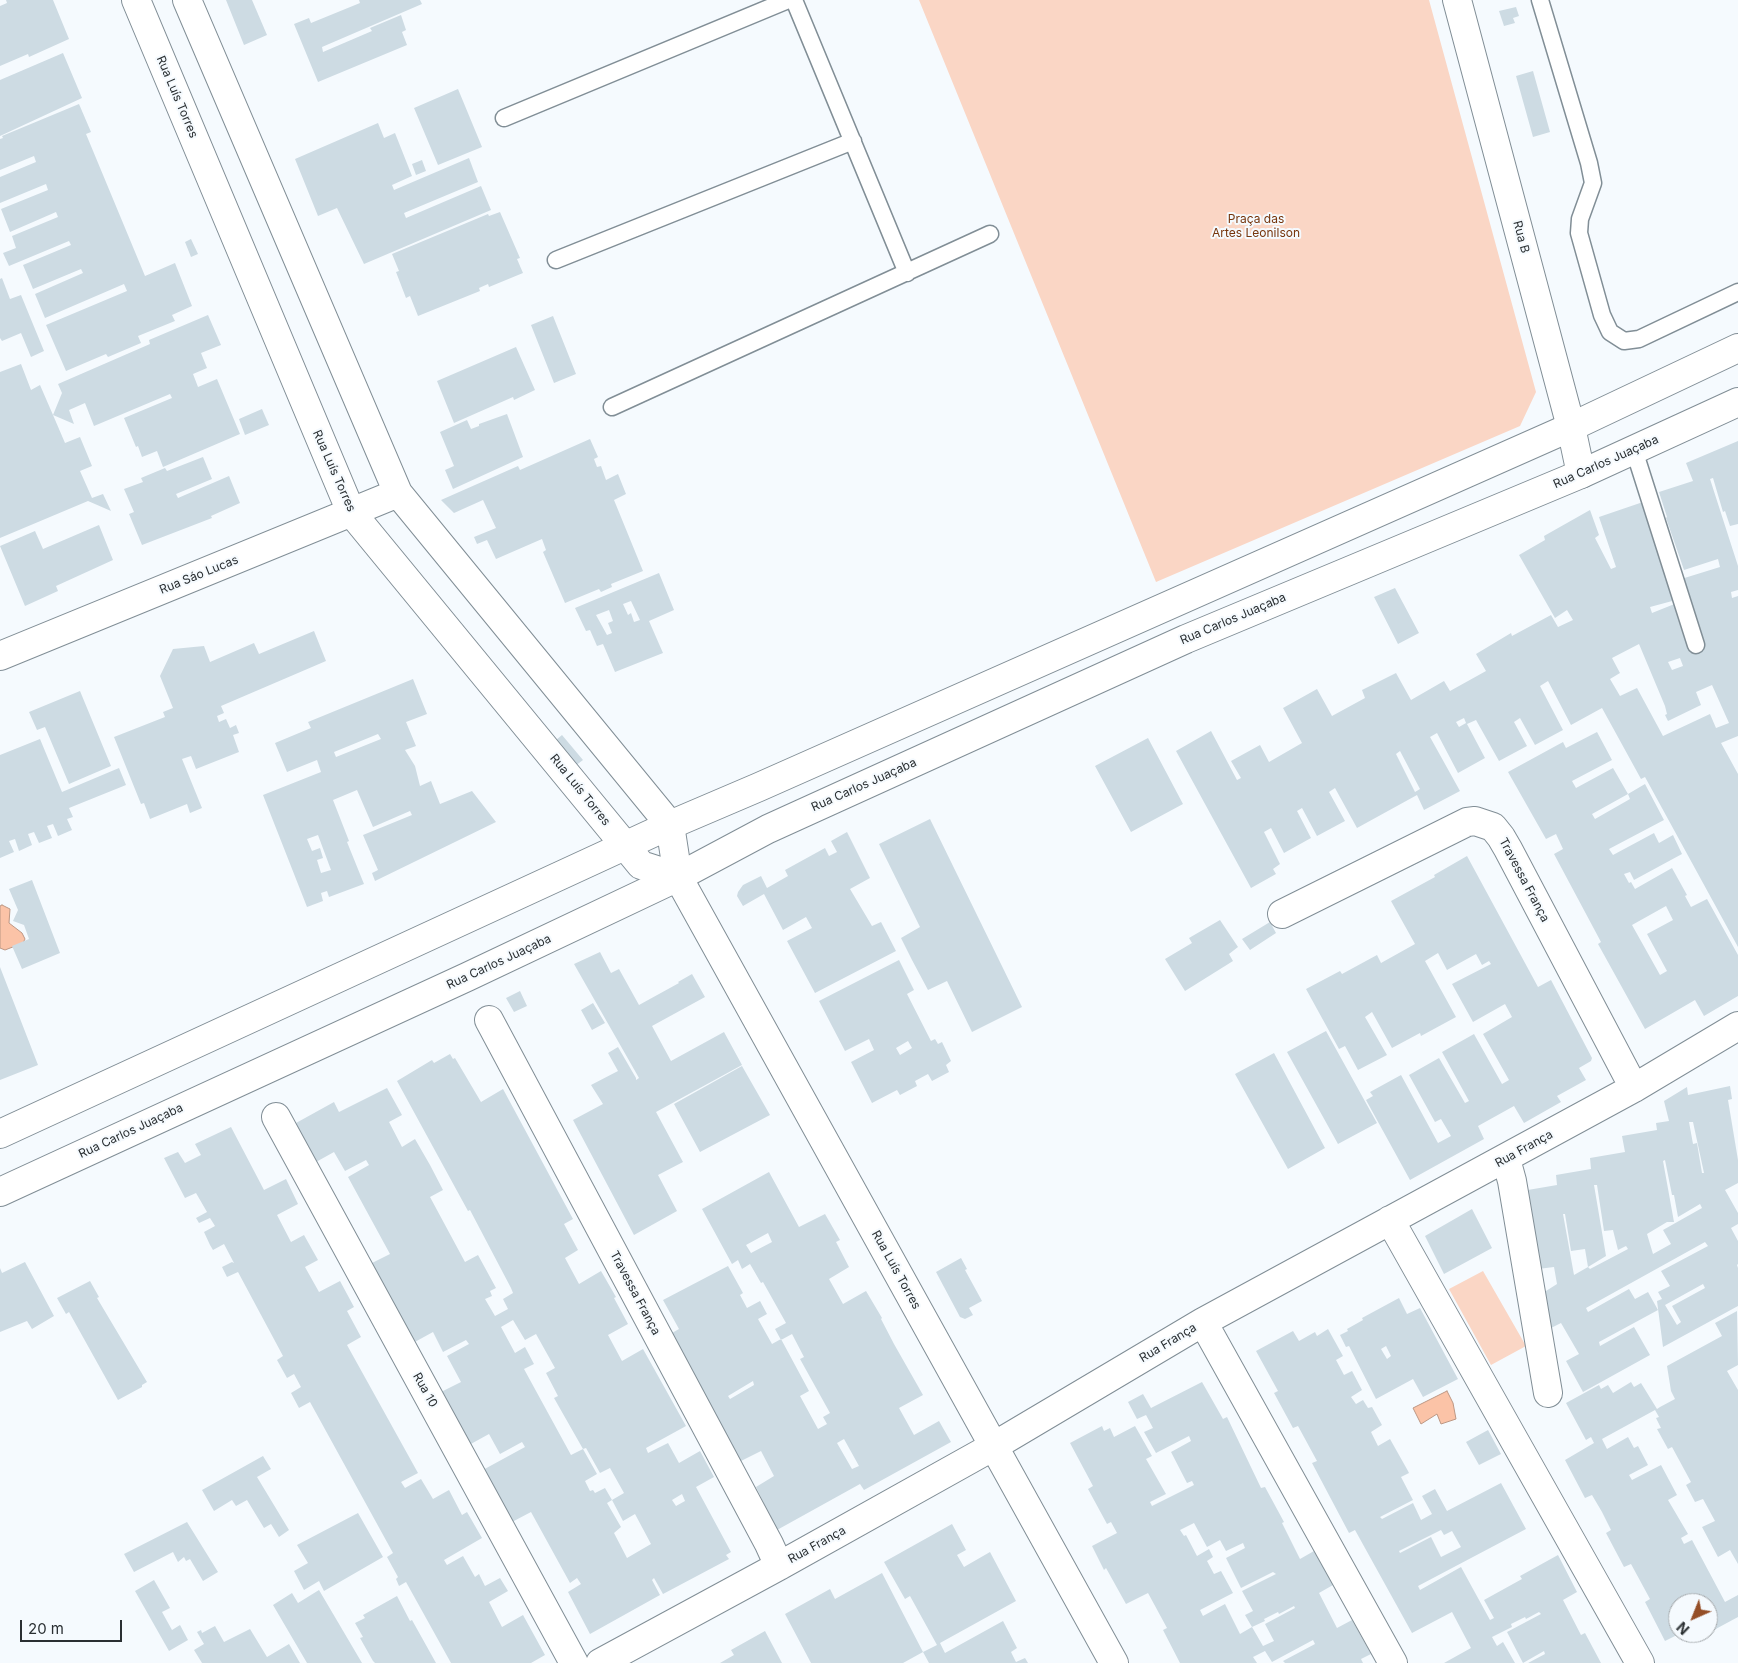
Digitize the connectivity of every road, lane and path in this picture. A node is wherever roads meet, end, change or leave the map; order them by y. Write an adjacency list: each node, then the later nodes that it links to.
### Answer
1 (136, 0): 20 (street, Rua Luís Torres)
2 (188, 0): 19 (street)
3 (788, 0): 7 (lane)
4 (794, 0): 8 (lane)
5 (1457, 0): 16 (street, Rua B)
6 (1540, 0): 12 (lane)
7 (504, 118)
8 (853, 141): 10 (lane); 11 (lane)
9 (990, 234): 11 (lane)
10 (556, 260)
11 (908, 273): 15 (lane)
12 (1738, 292)
13 (1738, 348): 16 (street)
14 (1738, 402): 17 (street, Rua Carlos Juaçaba)
15 (612, 407)
16 (1571, 426): 18 (street, Rua B); 23 (street)
17 (1634, 450): 18 (street, Rua Carlos Juaçaba); 21 (lane)
18 (1581, 474): 25 (street, Rua Carlos Juaçaba)
19 (398, 493): 20 (street, Rua Sáo Lucas); 23 (street)
20 (351, 512): 22 (street, Rua Sáo Lucas); 24 (street, Rua Luís Torres)
21 (1696, 645)
22 (0, 656)
23 (670, 825): 24 (street); 25 (street, Rua Luís Torres)
24 (625, 846): 25 (street, Rua Luís Torres); 31 (street)
25 (678, 877): 33 (street, Rua Carlos Juaçaba); 37 (street, Rua Luís Torres)
26 (1282, 914): 29 (street, Travessa França)
27 (489, 1020): 38 (street, Travessa França)
28 (1738, 1026): 29 (street, Rua França)
29 (1634, 1088): 32 (street, Rua França)
30 (276, 1117): 39 (street, Rua 10)
31 (0, 1134)
32 (1506, 1158): 34 (street, Rua França); 36 (street)
33 (0, 1192)
34 (1390, 1220): 35 (street, Rua França); 43 (street)
35 (1203, 1322): 37 (street, Rua França); 42 (street)
36 (1548, 1393)
37 (994, 1446): 38 (street, Rua França); 41 (street, Rua Luís Torres)
38 (778, 1566): 40 (street, Rua França)
39 (574, 1663)
40 (600, 1663)
41 (1114, 1663)
42 (1393, 1663)
43 (1640, 1663)

